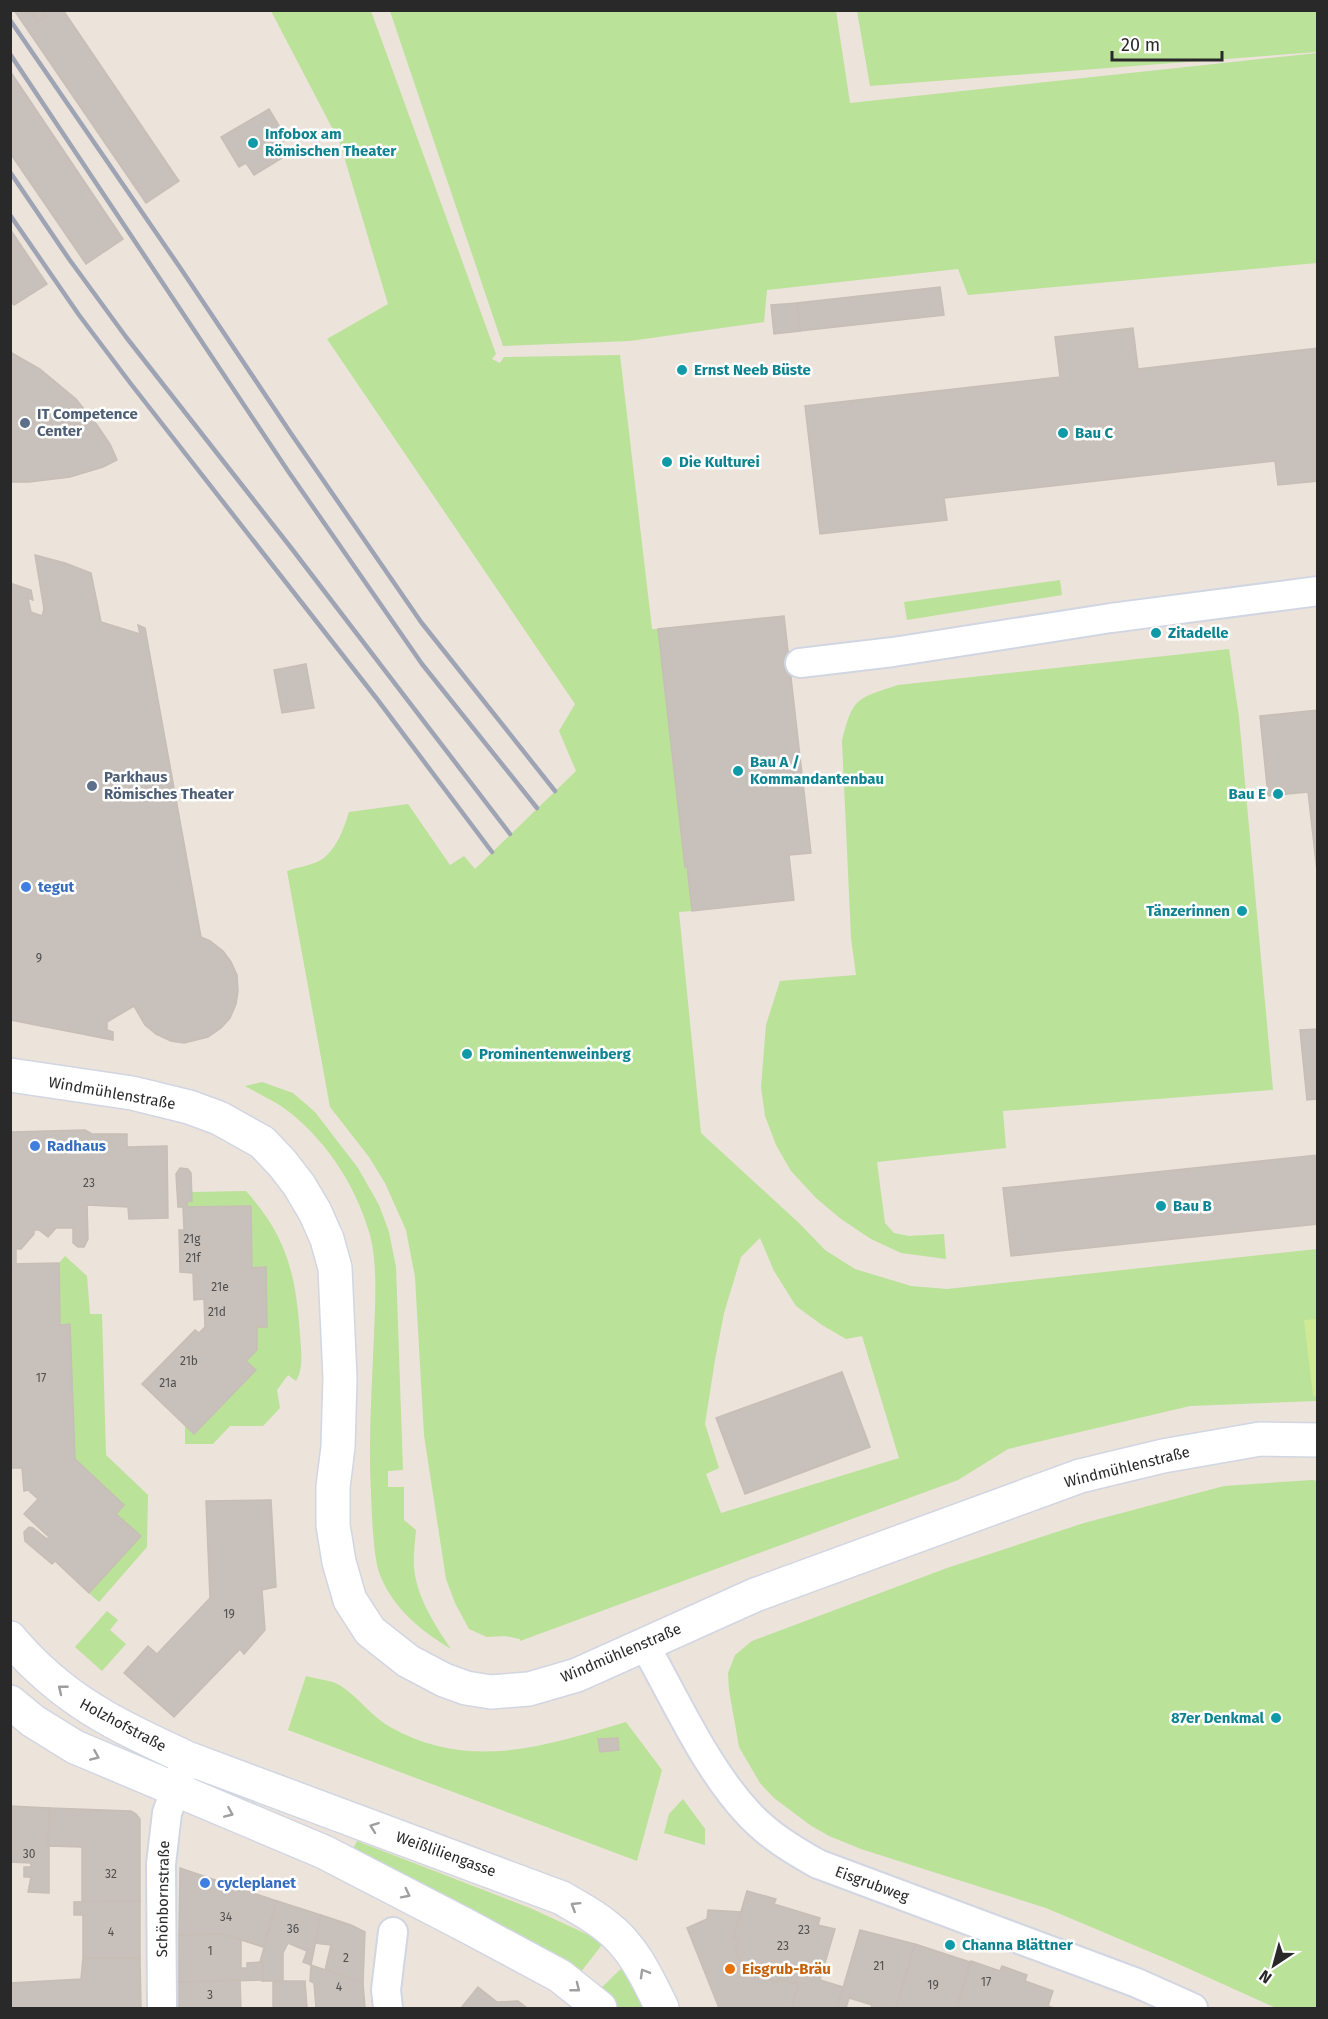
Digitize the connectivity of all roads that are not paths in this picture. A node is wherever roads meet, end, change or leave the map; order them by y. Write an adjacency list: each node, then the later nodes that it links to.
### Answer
1 (1317, 591): 2 (street)
2 (800, 663)
3 (10, 1075): 6 (street, Windmühlenstraße)
4 (1317, 1440): 6 (street, Windmühlenstraße)
5 (10, 1638): 8 (street, Holzhofstraße, one-way to 5)
6 (644, 1644): 11 (street, Eisgrubweg)
7 (10, 1702): 9 (street, one-way to 9)
8 (187, 1758): 9 (street, Schönbornstraße); 15 (street, Weißliliengasse, one-way to 8)
9 (175, 1790): 12 (street, Schönbornstraße); 14 (street, one-way to 14)
10 (393, 1932): 13 (street)
11 (1141, 1996): 16 (street, Eisgrubweg)
12 (162, 2008)
13 (388, 2008)
14 (600, 2008)
15 (662, 2008)
16 (1193, 2008)

